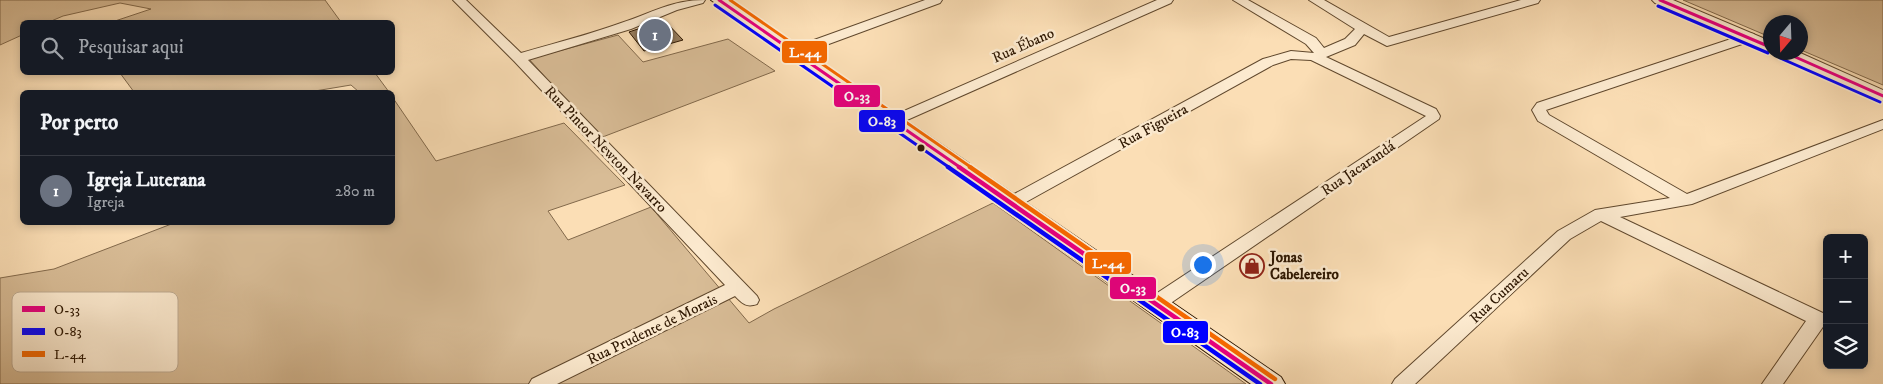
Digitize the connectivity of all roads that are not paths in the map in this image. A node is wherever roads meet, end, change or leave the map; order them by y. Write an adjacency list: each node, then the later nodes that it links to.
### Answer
1 (459, 0): 16 (street, Rua Pintor Newton Navarro)
2 (699, 0): 16 (street)
3 (720, 0): 13 (main road)
4 (936, 0): 13 (street)
5 (1167, 0): 19 (street, Rua Ébano)
6 (1239, 0): 15 (street)
7 (1315, 0): 10 (street)
8 (1534, 0): 10 (street)
9 (1660, 0): 11 (street)
10 (1362, 29): 15 (street)
11 (1749, 38): 12 (street); 21 (street)
12 (1763, 44)
13 (794, 52): 19 (main road)
14 (1296, 54): 15 (street, Rua Jacarandá); 22 (street, Rua Figueira)
15 (1318, 55): 25 (street, Rua Jacarandá)
16 (518, 58): 24 (street, Rua Pintor Newton Navarro)
17 (1801, 60): 18 (street)
18 (1883, 96)
19 (893, 121): 22 (main road)
20 (1883, 124): 21 (street)
21 (1686, 200): 23 (street)
22 (1011, 203): 25 (main road)
23 (1601, 214): 28 (street, Rua Cumaru); 29 (street)
24 (744, 294): 26 (street, Rua Prudente de Morais)
25 (1155, 304): 27 (main road)
26 (539, 384)
27 (1271, 384)
28 (1402, 384)
29 (1772, 384)

